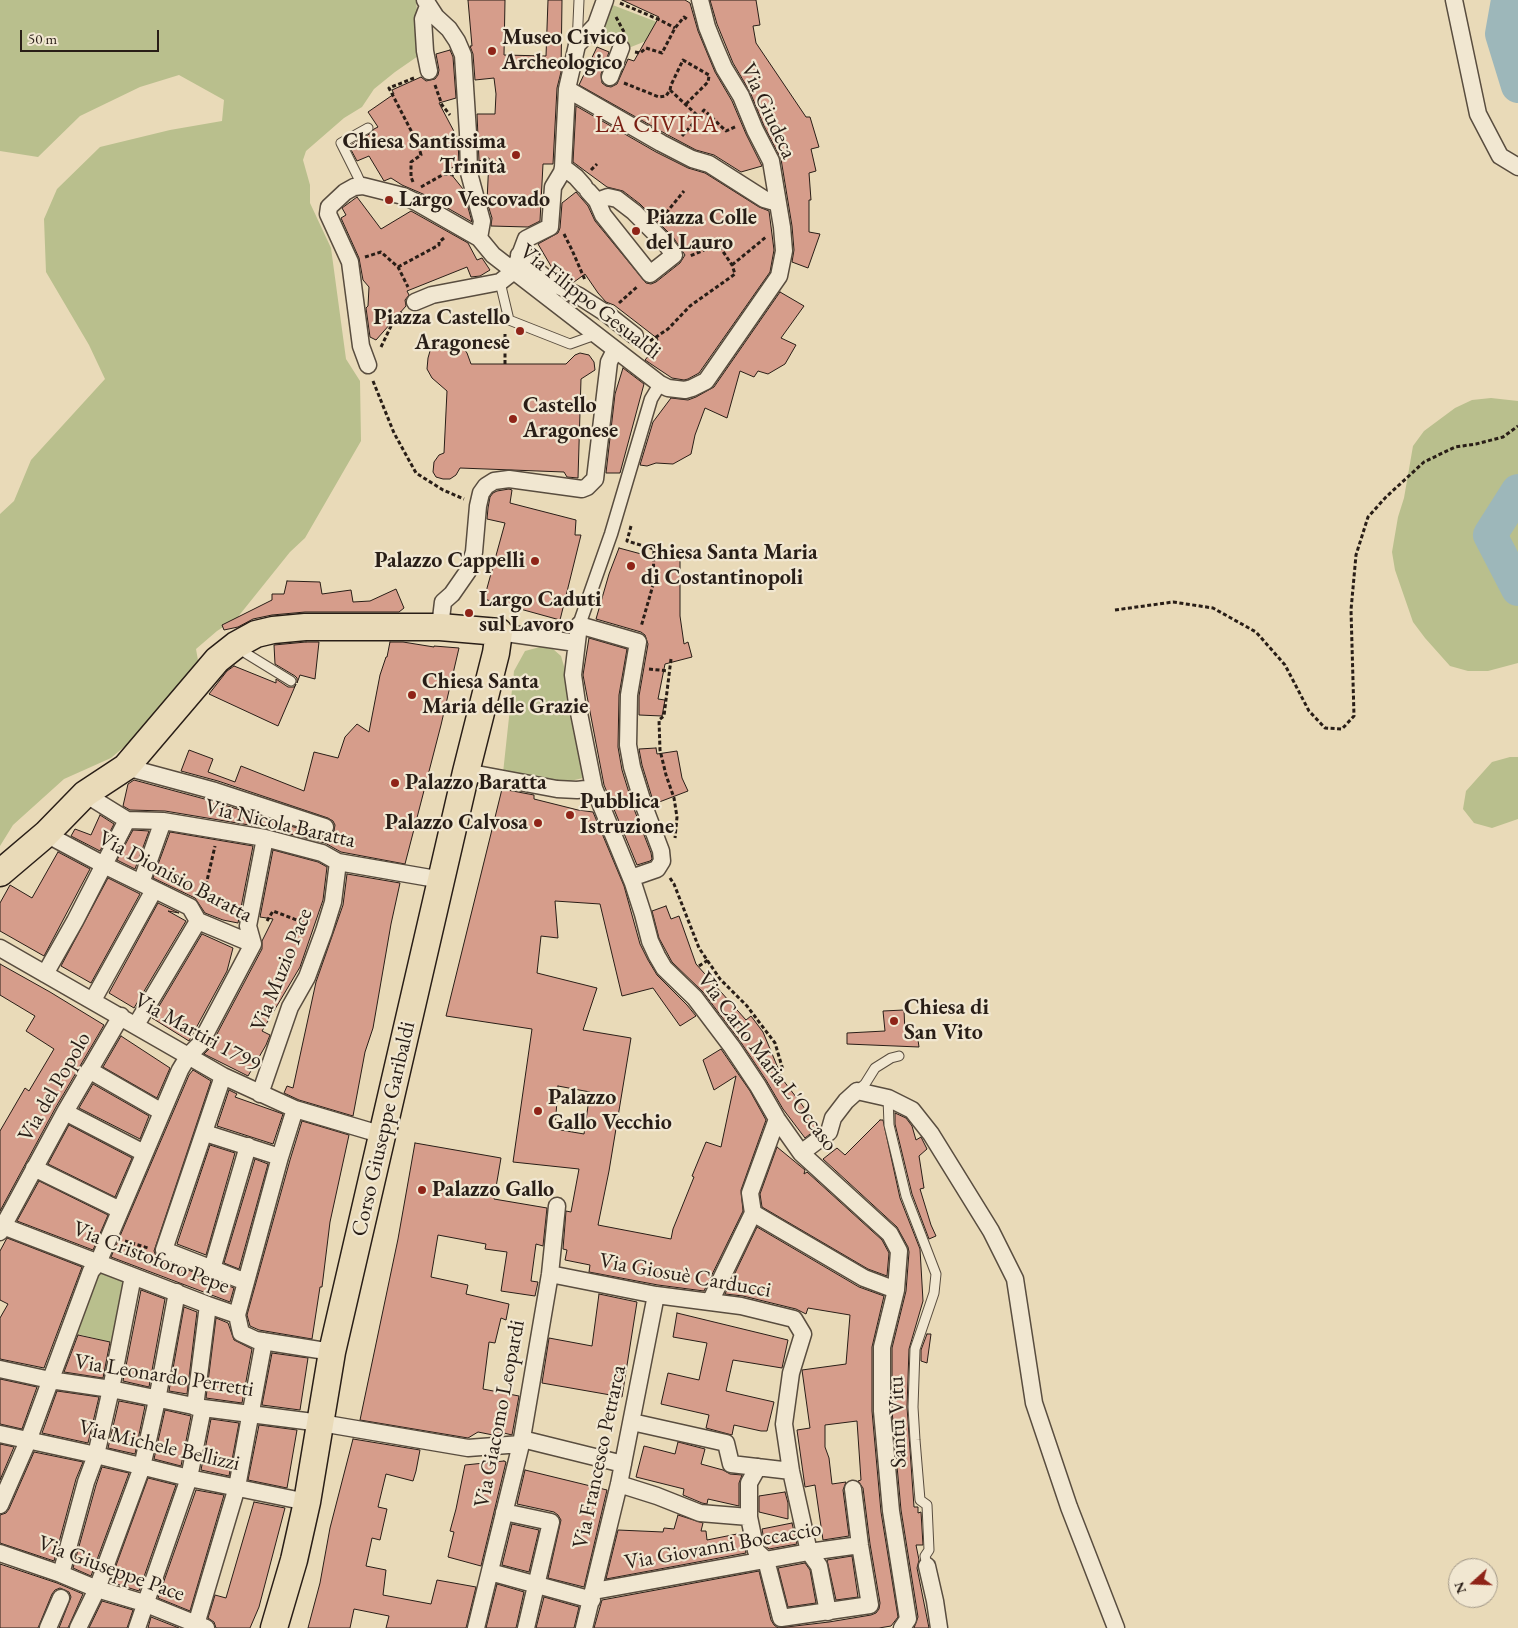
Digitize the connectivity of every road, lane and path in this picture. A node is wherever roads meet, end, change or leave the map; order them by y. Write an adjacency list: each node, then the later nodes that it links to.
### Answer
1 (578, 0): 8 (lane)
2 (700, 0): 6 (street, Via Giudeca)
3 (1454, 0): 22 (street)
4 (609, 1): 7 (path); 8 (street); 9 (path)
5 (427, 3): 11 (street); 23 (street)
6 (707, 27): 7 (path); 28 (street, Via Giudeca)
7 (676, 28): 10 (path)
8 (577, 45): 13 (street)
9 (629, 46): 12 (street)
10 (662, 53)
11 (429, 71): 16 (path); 27 (path)
12 (610, 77): 14 (path)
13 (567, 89): 20 (street); 21 (street)
14 (670, 90): 15 (path); 15 (path)
15 (686, 104): 17 (path)
16 (442, 105)
17 (699, 117): 19 (path); 20 (path)
18 (368, 128): 24 (lane)
19 (729, 131)
20 (671, 148): 28 (street)
21 (563, 167): 26 (street); 29 (street)
22 (1518, 167)
23 (469, 173): 27 (path); 33 (street)
24 (362, 186): 27 (street); 35 (street)
25 (684, 191): 32 (path)
26 (590, 193): 32 (street); 39 (street)
27 (417, 196): 30 (street, Via Filippo Gesualdi)
28 (778, 203): 31 (street, Via Giudeca)
29 (550, 211): 36 (street); 41 (path)
30 (460, 226): 33 (street, Via Filippo Gesualdi); 38 (path)
31 (782, 227): 37 (path); 50 (street, Via Giudeca)
32 (652, 230): 34 (street)
33 (479, 238): 36 (street, Via Filippo Gesualdi)
34 (674, 255): 37 (path); 39 (street)
35 (350, 262): 38 (path); 49 (street)
36 (517, 263): 40 (street); 41 (street); 45 (street, Via Filippo Gesualdi)
37 (732, 265): 46 (path)
38 (398, 268): 42 (path)
39 (650, 274): 43 (path)
40 (500, 282): 42 (street); 44 (lane)
41 (578, 295): 43 (street)
42 (415, 302): 49 (path)
43 (607, 314): 46 (street)
44 (510, 320): 45 (lane); 48 (path)
45 (595, 335): 47 (street, Via Filippo Gesualdi)
46 (635, 336)
47 (615, 350): 50 (street, Via Filippo Gesualdi); 52 (street)
48 (505, 364)
49 (368, 365): 52 (path)
50 (660, 384): 55 (street)
51 (1518, 426): 54 (path)
52 (478, 506): 56 (street)
53 (634, 518): 59 (path)
54 (1115, 610)
55 (579, 625): 58 (street); 59 (street)
56 (440, 628): 57 (main road); 60 (main road)
57 (499, 632): 58 (street); 64 (main road, Corso Giuseppe Garibaldi)
58 (569, 642): 65 (street)
59 (638, 642): 76 (street)
60 (236, 645): 62 (lane); 63 (main road)
61 (671, 659): 73 (path)
62 (292, 681)
63 (126, 767): 66 (main road); 69 (street)
64 (466, 772): 65 (street); 79 (main road, Corso Giuseppe Garibaldi)
65 (594, 788): 78 (street)
66 (85, 794): 67 (street); 71 (main road)
67 (126, 820): 68 (street, Via Nicola Baratta); 75 (street)
68 (163, 821): 70 (street, Via Nicola Baratta); 80 (street)
69 (325, 827)
70 (219, 831): 72 (street, Via Nicola Baratta); 81 (path)
71 (46, 834): 75 (street, Via Dionisio Baratta); 77 (main road)
72 (265, 838): 74 (street, Via Nicola Baratta); 83 (street)
73 (674, 841)
74 (338, 862): 79 (street, Via Nicola Baratta); 82 (street, Via Muzio Pace)
75 (104, 865): 80 (street, Via Dionisio Baratta); 87 (street)
76 (662, 872): 78 (street); 85 (path)
77 (0, 873)
78 (629, 874): 95 (street, Via Carlo Maria L'Occaso)
79 (442, 880): 104 (main road, Corso Giuseppe Garibaldi)
80 (148, 887): 81 (street, Via Dionisio Baratta); 88 (street)
81 (198, 920): 83 (street, Via Dionisio Baratta); 90 (street)
82 (324, 931): 83 (path, Via Dionisio Baratta); 97 (street, Via Muzio Pace)
83 (253, 944): 91 (street)
84 (0, 948): 87 (street, Via Martiri 1799)
85 (708, 960): 86 (path); 95 (path)
86 (699, 966)
87 (45, 974): 88 (street, Via Martiri 1799)
88 (93, 1000): 89 (street, Via Martiri 1799)
89 (121, 1016): 90 (street, Via Martiri 1799); 93 (street, Via del Popolo)
90 (136, 1025): 91 (street, Via Martiri 1799)
91 (189, 1055): 94 (street, Via Martiri 1799); 101 (street)
92 (899, 1056): 96 (lane)
93 (89, 1070): 100 (street, Via del Popolo); 101 (street)
94 (223, 1076): 97 (street, Via Martiri 1799); 103 (street)
95 (758, 1086): 102 (street, Via Carlo Maria L'Occaso)
96 (856, 1092): 98 (street); 107 (street)
97 (260, 1094): 99 (street, Via Martiri 1799)
98 (888, 1098): 157 (lane, Santu Vitu); 176 (street)
99 (295, 1109): 104 (street, Via Martiri 1799); 108 (street)
100 (65, 1112): 106 (street); 109 (street, Via del Popolo)
101 (162, 1112): 106 (street)
102 (777, 1119): 107 (street, Via Carlo Maria L'Occaso); 112 (street)
103 (205, 1133): 105 (street); 115 (street)
104 (383, 1135): 128 (main road, Corso Giuseppe Garibaldi)
105 (248, 1146): 108 (street); 117 (street)
106 (144, 1153): 111 (street)
107 (801, 1153): 121 (street, Via Carlo Maria L'Occaso)
108 (280, 1157): 120 (street)
109 (34, 1168): 111 (street); 113 (street, Via del Popolo)
110 (557, 1206): 118 (street, Via Giacomo Leopardi)
111 (120, 1210): 114 (street)
112 (752, 1213): 121 (street); 124 (street)
113 (1, 1228): 116 (street, Via Cristoforo Pepe)
114 (110, 1235): 115 (path); 116 (street)
115 (164, 1250): 117 (street)
116 (98, 1262): 119 (street, Via Cristoforo Pepe); 130 (street)
117 (212, 1269): 120 (street)
118 (550, 1274): 123 (street, Via Giosuè Carducci); 139 (street, Via Giacomo Leopardi)
119 (133, 1276): 122 (street, Via Cristoforo Pepe); 131 (street)
120 (246, 1282): 126 (street)
121 (896, 1290): 174 (street, Via Carlo Maria L'Occaso)
122 (177, 1292): 125 (street, Via Cristoforo Pepe); 132 (street)
123 (656, 1295): 124 (street, Via Giosuè Carducci); 135 (street, Via Francesco Petrarca)
124 (710, 1302): 144 (street, Via Giosuè Carducci)
125 (208, 1305): 126 (street, Via Cristoforo Pepe); 133 (street)
126 (237, 1315): 127 (street, Via Cristoforo Pepe)
127 (264, 1340): 128 (street, Via Cristoforo Pepe); 134 (street)
128 (332, 1352): 136 (main road, Corso Giuseppe Garibaldi)
129 (0, 1369): 130 (street, Via Leonardo Perretti)
130 (50, 1380): 131 (street, Via Leonardo Perretti); 138 (street)
131 (111, 1389): 132 (street, Via Leonardo Perretti); 140 (street)
132 (157, 1400): 133 (street, Via Leonardo Perretti); 142 (street)
133 (199, 1407): 134 (street, Via Leonardo Perretti); 145 (street)
134 (252, 1413): 136 (street, Via Leonardo Perretti); 147 (street)
135 (632, 1422): 141 (street, Via Francesco Petrarca); 143 (street)
136 (320, 1423): 139 (street, Via Leonardo Perretti); 149 (main road, Corso Giuseppe Garibaldi)
137 (0, 1434): 138 (street, Via Michele Bellizzi)
138 (28, 1441): 140 (street, Via Michele Bellizzi); 150 (street)
139 (521, 1442): 141 (street, Via Leonardo Perretti); 151 (street, Via Giacomo Leopardi)
140 (96, 1455): 142 (street, Via Michele Bellizzi); 159 (street)
141 (623, 1464): 146 (street, Via Francesco Petrarca)
142 (142, 1467): 145 (street, Via Michele Bellizzi); 161 (street)
143 (758, 1468): 144 (street); 152 (street)
144 (791, 1471): 154 (street)
145 (189, 1478): 147 (street, Via Michele Bellizzi); 164 (street)
146 (619, 1484): 152 (street); 162 (street, Via Francesco Petrarca)
147 (237, 1487): 149 (street, Via Michele Bellizzi); 166 (street)
148 (853, 1488): 153 (street)
149 (307, 1502): 170 (main road, Corso Giuseppe Garibaldi)
150 (0, 1505)
151 (504, 1512): 158 (street, Via Giacomo Leopardi); 160 (street)
152 (749, 1517): 156 (street)
153 (860, 1545): 154 (street, Via Giovanni Boccaccio); 165 (street)
154 (809, 1552): 156 (street, Via Giovanni Boccaccio); 165 (street)
155 (0, 1553): 159 (street, Via Giuseppe Pace)
156 (766, 1560): 162 (street, Via Giovanni Boccaccio); 165 (street)
157 (927, 1566): 175 (street)
158 (490, 1572): 160 (street); 171 (street, Via Giacomo Leopardi)
159 (61, 1574): 161 (street, Via Giuseppe Pace)
160 (536, 1585): 162 (street); 172 (street)
161 (97, 1589): 164 (street, Via Giuseppe Pace); 168 (street)
162 (593, 1596): 173 (street, Via Francesco Petrarca)
163 (61, 1598): 167 (street)
164 (144, 1603): 166 (street, Via Giuseppe Pace); 169 (street)
165 (828, 1612)
166 (199, 1627)
167 (48, 1628)
168 (78, 1628)
169 (137, 1628)
170 (274, 1628)
171 (476, 1628)
172 (526, 1628)
173 (584, 1628)
174 (902, 1628)
175 (939, 1628)
176 (1116, 1628)

